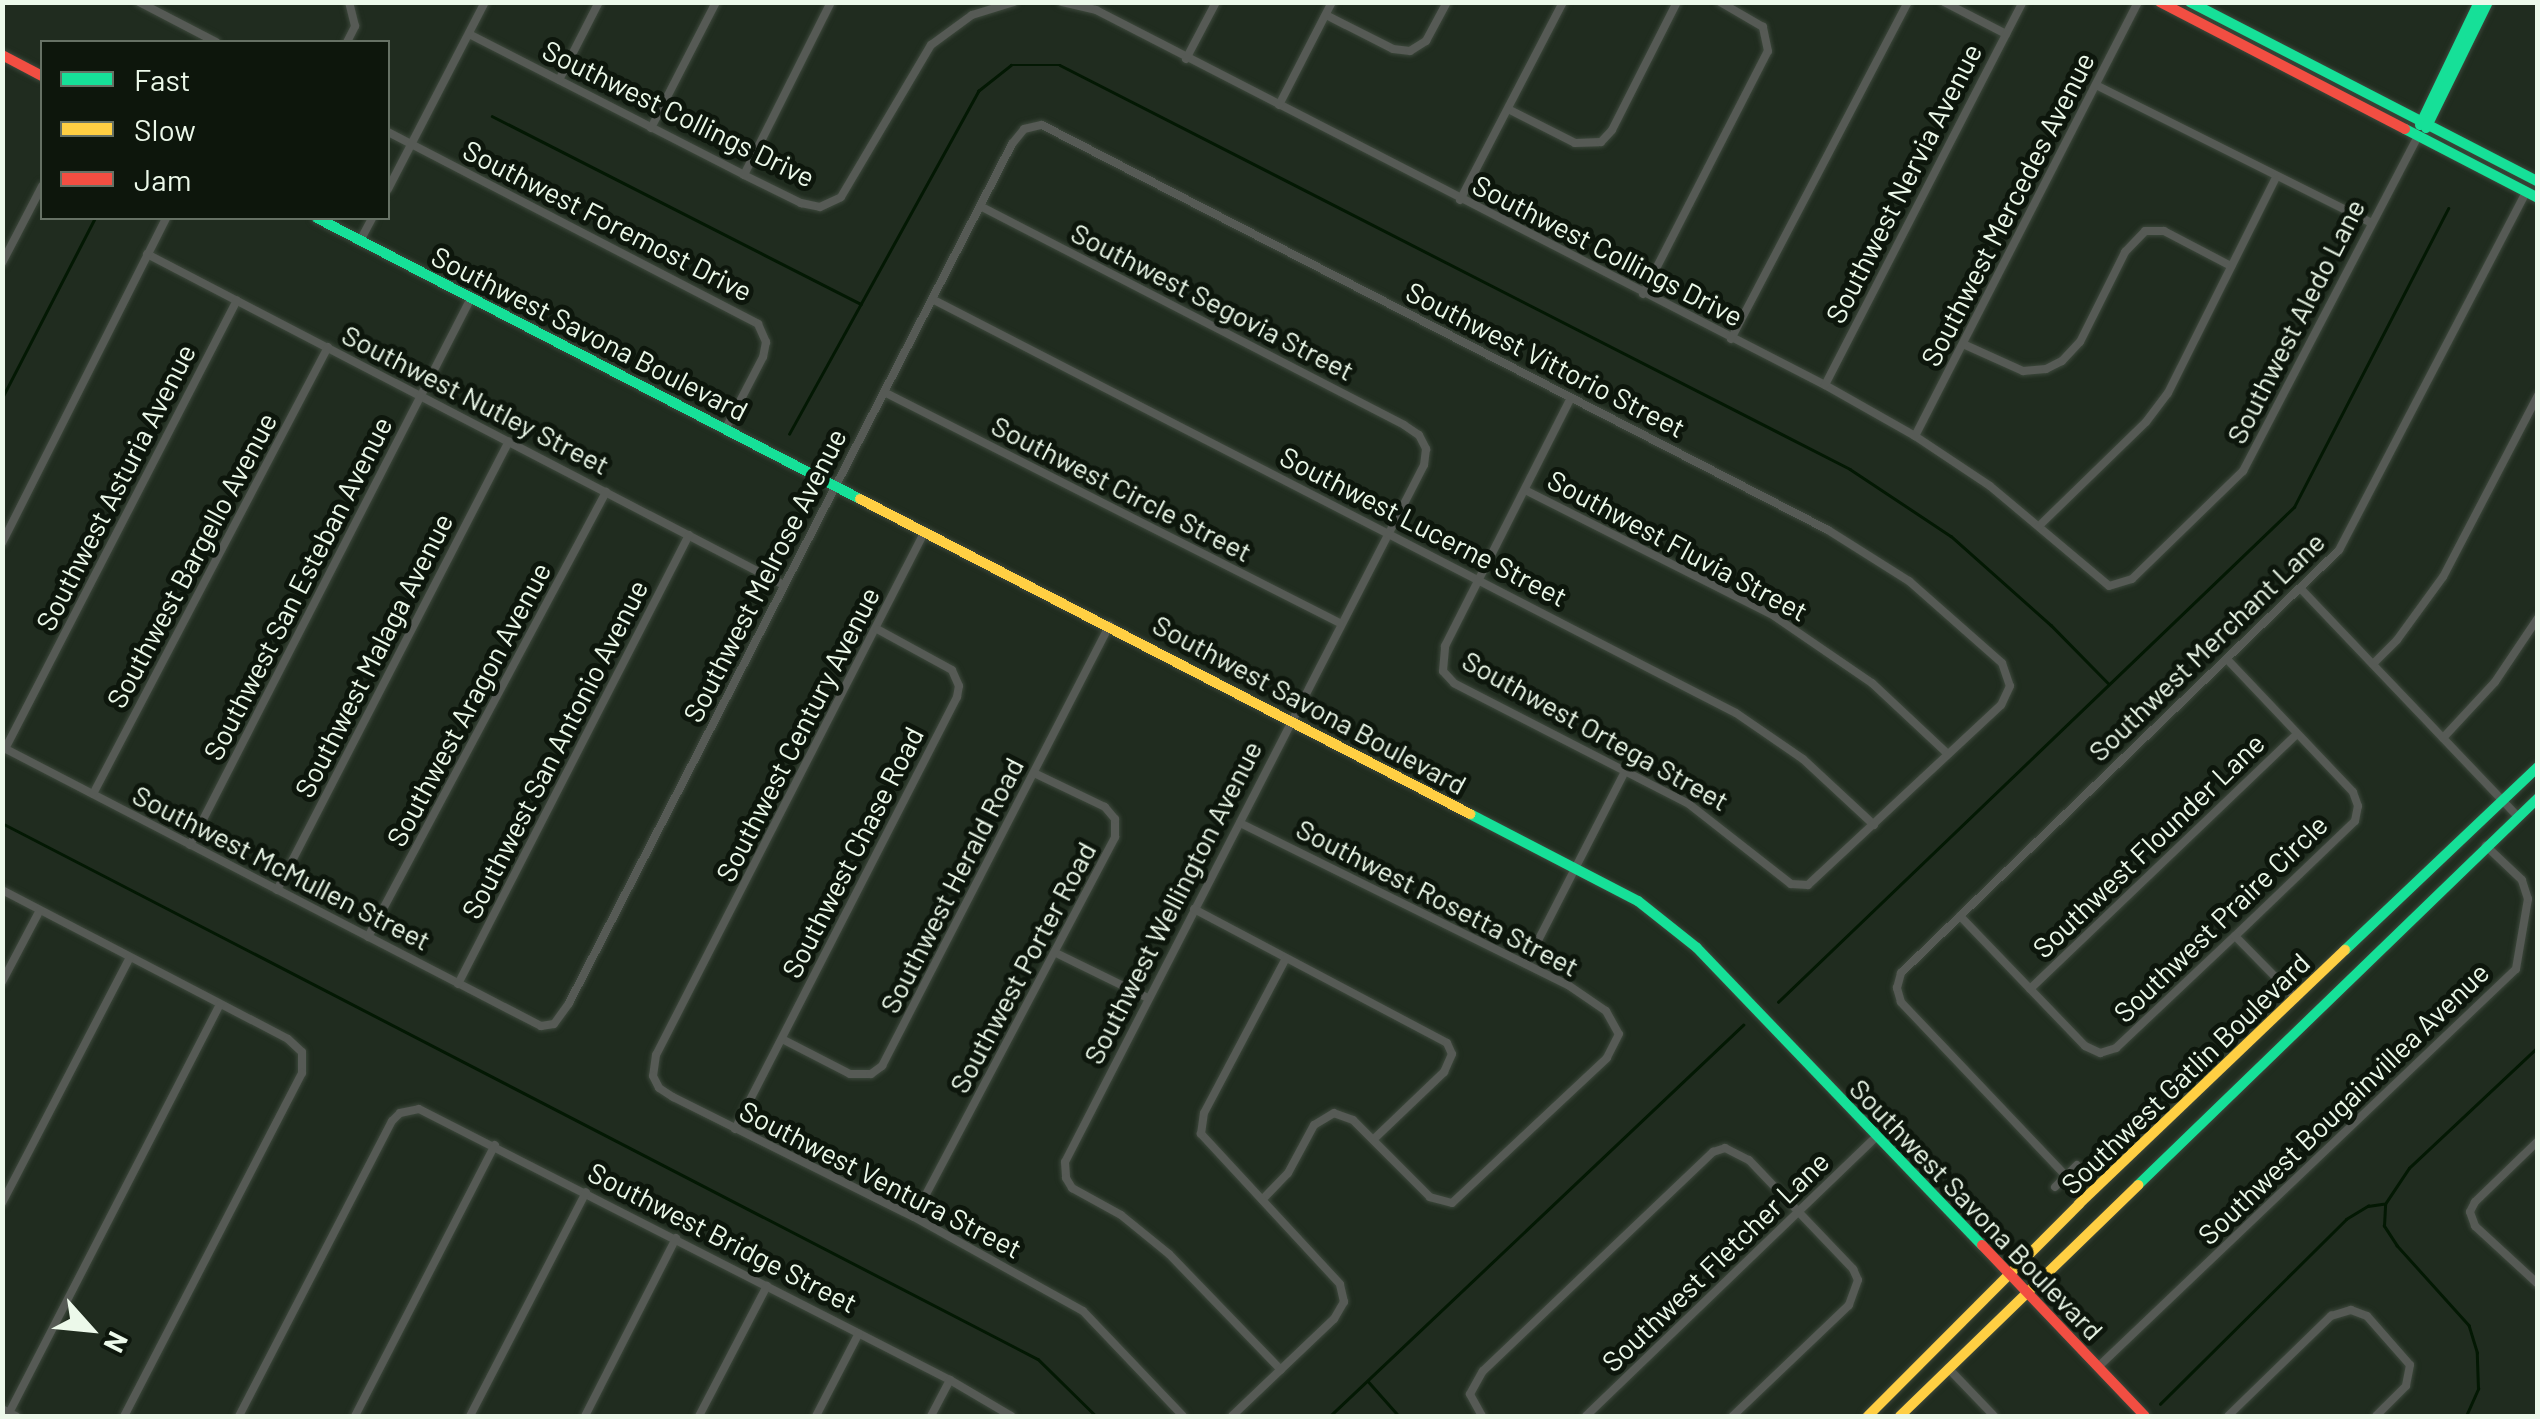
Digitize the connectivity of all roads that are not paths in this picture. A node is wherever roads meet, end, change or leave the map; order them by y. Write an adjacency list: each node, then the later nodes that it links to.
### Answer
1 (139, 2): 29 (street)
2 (349, 2): 30 (street)
3 (485, 2): 27 (street)
4 (600, 2): 34 (street)
5 (716, 2): 39 (street)
6 (832, 2): 44 (street)
7 (966, 2): 26 (street)
8 (1014, 2): 26 (street, Southwest Collings Drive)
9 (1062, 2): 24 (street, Southwest Collings Drive)
10 (1216, 2): 32 (street)
11 (1332, 2): 25 (street)
12 (1448, 2): 25 (street)
13 (1563, 2): 37 (street)
14 (1678, 2): 37 (street)
15 (1720, 2): 61 (street)
16 (1908, 2): 65 (street)
17 (1944, 2): 28 (street)
18 (2023, 2): 28 (street, Southwest Nervia Avenue)
19 (2138, 2): 35 (street, Southwest Mercedes Avenue)
20 (2160, 2): 42 (street)
21 (2190, 2): 38 (street)
22 (2479, 2): 38 (street, Southwest Aledo Lane)
23 (2488, 2): 38 (street, Southwest Aledo Lane)
24 (1098, 6): 32 (street, Southwest Collings Drive)
25 (1326, 15): 36 (street)
26 (972, 16): 44 (street, Southwest Collings Drive)
27 (469, 34): 34 (street, Southwest Collings Drive); 43 (street)
28 (2006, 34): 68 (street, Southwest Nervia Avenue)
29 (212, 40)
30 (348, 40)
31 (2, 55): 33 (street)
32 (1186, 59): 36 (street, Southwest Collings Drive)
33 (40, 75)
34 (559, 80): 39 (street, Southwest Collings Drive)
35 (2096, 85): 45 (street); 66 (street, Southwest Mercedes Avenue)
36 (1279, 105): 51 (street, Southwest Collings Drive)
37 (1508, 109): 51 (street)
38 (2424, 124): 42 (street, Southwest Aledo Lane); 46 (street)
39 (651, 128): 44 (street, Southwest Collings Drive)
40 (390, 133): 43 (street, Southwest Foremost Drive)
41 (1019, 133): 52 (street, Southwest Melrose Avenue); 72 (street, Southwest Vittorio Street)
42 (2418, 136): 49 (street); 56 (street, Southwest Aledo Lane)
43 (411, 144): 47 (street); 73 (street, Southwest Foremost Drive)
44 (744, 175)
45 (2276, 177): 56 (street); 60 (street)
46 (2538, 182)
47 (390, 185)
48 (40, 190): 59 (street)
49 (2526, 192): 50 (street); 88 (street, Southwest Merchant Lane)
50 (2538, 198)
51 (1460, 200): 61 (street, Southwest Collings Drive)
52 (980, 206): 63 (street, Southwest Melrose Avenue); 75 (street, Southwest Segovia Street)
53 (165, 220): 58 (street)
54 (321, 220): 57 (street, Southwest Savona Boulevard)
55 (371, 220): 57 (street)
56 (2371, 223): 87 (street, Southwest Aledo Lane)
57 (361, 240): 62 (street, Southwest Savona Boulevard)
58 (148, 254): 64 (street, Southwest Nutley Street); 84 (street)
59 (2, 263)
60 (2231, 266): 66 (street); 80 (street)
61 (1643, 294): 65 (street, Southwest Collings Drive)
62 (471, 298): 71 (street, Southwest San Esteban Avenue); 73 (street, Southwest Savona Boulevard)
63 (932, 298): 69 (street, Southwest Melrose Avenue); 82 (street, Southwest Lucerne Street)
64 (237, 300): 67 (street, Southwest Nutley Street); 98 (street, Southwest Asturia Avenue)
65 (1731, 339): 68 (street, Southwest Collings Drive)
66 (1964, 344): 74 (street, Southwest Mercedes Avenue)
67 (328, 347): 71 (street, Southwest Nutley Street); 103 (street, Southwest Bargello Avenue)
68 (1825, 385): 74 (street, Southwest Collings Drive)
69 (884, 392): 77 (street, Southwest Melrose Avenue); 90 (street, Southwest Circle Street)
70 (2538, 394): 94 (street)
71 (420, 396): 76 (street, Southwest Nutley Street); 109 (street, Southwest San Esteban Avenue)
72 (1571, 398): 78 (street); 99 (street, Southwest Vittorio Street)
73 (726, 428): 77 (street, Southwest Savona Boulevard)
74 (1915, 436): 80 (street, Southwest Collings Drive)
75 (1423, 439): 82 (street, Southwest Wellington Avenue)
76 (509, 442): 79 (street, Southwest Nutley Street); 113 (street, Southwest Malaga Avenue)
77 (834, 485): 81 (street, Southwest Savona Boulevard); 86 (street, Southwest Melrose Avenue)
78 (1525, 490): 85 (street); 99 (street, Southwest Fluvia Street)
79 (606, 492): 83 (street, Southwest Nutley Street); 118 (street, Southwest Aragon Avenue)
80 (2039, 526): 87 (street, Southwest Collings Drive)
81 (926, 531): 91 (street, Southwest Savona Boulevard); 92 (street, Southwest Century Avenue)
82 (1388, 533): 85 (street, Southwest Lucerne Street); 90 (street, Southwest Wellington Avenue)
83 (689, 535): 86 (street, Southwest Nutley Street); 125 (street, Southwest San Antonio Avenue)
84 (2, 543)
85 (1479, 580): 101 (street, Southwest Ortega Street); 108 (street, Southwest Lucerne Street)
86 (784, 585): 130 (street, Southwest Melrose Avenue)
87 (2104, 585)
88 (2301, 589): 93 (street, Southwest Merchant Lane); 94 (street)
89 (2538, 618): 97 (street)
90 (1340, 623): 95 (street, Southwest Wellington Avenue)
91 (1110, 625): 95 (street, Southwest Savona Boulevard); 102 (street, Southwest Herald Road)
92 (877, 630): 121 (street, Southwest Century Avenue); 131 (street, Southwest Chase Road)
93 (2226, 660): 96 (street, Southwest Praire Circle); 116 (street, Southwest Merchant Lane)
94 (2372, 664): 97 (street)
95 (1291, 721): 107 (street, Southwest Wellington Avenue); 111 (street, Southwest Savona Boulevard)
96 (2297, 734): 117 (street, Southwest Praire Circle); 126 (street, Southwest Flounder Lane)
97 (2443, 738): 105 (street)
98 (4, 748): 103 (street, Southwest McMullen Street)
99 (1948, 754): 108 (street)
100 (2538, 767): 105 (street, Southwest Gatlin Boulevard)
101 (1626, 771): 108 (street, Southwest Ortega Street); 111 (street)
102 (1034, 772): 119 (street, Southwest Porter Road); 131 (street, Southwest Herald Road)
103 (93, 794): 109 (street, Southwest McMullen Street)
104 (2538, 798): 106 (street, Southwest Gatlin Boulevard)
105 (2503, 800): 106 (street); 128 (street, Southwest Gatlin Boulevard)
106 (2518, 817): 110 (street, Southwest Gatlin Boulevard)
107 (1240, 823): 114 (street, Southwest Wellington Avenue); 123 (street, Southwest Rosetta Street)
108 (1874, 825)
109 (190, 845): 113 (street, Southwest McMullen Street)
110 (2486, 846): 150 (street, Southwest Gatlin Boulevard); 152 (street, Southwest Bougainvillea Avenue)
111 (1576, 868): 123 (street); 133 (street, Southwest Savona Boulevard)
112 (2, 890): 115 (street)
113 (277, 890): 118 (street, Southwest McMullen Street)
114 (1194, 909): 122 (street); 127 (street, Southwest Wellington Avenue)
115 (40, 910): 120 (street); 124 (street)
116 (1960, 916): 126 (street, Southwest Praire Circle); 138 (street, Southwest Merchant Lane)
117 (2235, 936): 126 (street, Southwest Praire Circle); 128 (street)
118 (368, 937): 125 (street, Southwest McMullen Street)
119 (1056, 953): 127 (street); 145 (street, Southwest Porter Road)
120 (130, 956): 129 (street); 140 (street)
121 (708, 956): 132 (street, Southwest Ventura Street)
122 (1286, 958): 134 (street); 142 (street)
123 (1526, 964): 134 (street, Southwest Rosetta Street)
124 (2, 982)
125 (458, 984): 130 (street, Southwest McMullen Street)
126 (2030, 989)
127 (1148, 998): 154 (street, Southwest Wellington Avenue)
128 (2296, 998): 147 (street, Southwest Gatlin Boulevard)
129 (220, 1004): 156 (street); 157 (street)
130 (541, 1026)
131 (782, 1039): 132 (street, Southwest Chase Road)
132 (735, 1129): 145 (street, Southwest Ventura Street)
133 (1876, 1138): 144 (street, Southwest Fletcher Lane); 147 (street, Southwest Savona Boulevard)
134 (1374, 1139): 142 (street)
135 (2537, 1142): 148 (street)
136 (495, 1145): 141 (street, Southwest Bridge Street); 158 (street, Southwest Bridge Street); 159 (street)
137 (2077, 1165): 138 (street)
138 (2066, 1176): 139 (street)
139 (2055, 1187)
140 (5, 1190): 143 (street)
141 (586, 1192): 146 (street, Southwest Bridge Street); 160 (street)
142 (1262, 1200): 154 (street)
143 (2, 1202)
144 (1798, 1211): 168 (street); 169 (street, Southwest Fletcher Lane); 170 (street)
145 (914, 1218): 166 (street, Southwest Ventura Street)
146 (676, 1238): 149 (street, Southwest Bridge Street); 161 (street)
147 (2010, 1272): 150 (street, Southwest Savona Boulevard); 171 (street, Southwest Gatlin Boulevard)
148 (2538, 1284)
149 (767, 1286): 151 (street, Southwest Bridge Street); 162 (street)
150 (2024, 1293): 152 (street, Southwest Savona Boulevard); 153 (street, Southwest Gatlin Boulevard)
151 (859, 1333): 155 (street, Southwest Bridge Street); 163 (street)
152 (2098, 1367): 174 (street, Southwest Savona Boulevard)
153 (1948, 1368): 172 (street, Southwest Gatlin Boulevard); 173 (street)
154 (1281, 1370): 167 (street)
155 (950, 1380): 164 (street); 165 (street, Southwest Bridge Street)
156 (9, 1413)
157 (124, 1416)
158 (239, 1416)
159 (355, 1416)
160 (470, 1416)
161 (585, 1416)
162 (700, 1416)
163 (816, 1416)
164 (931, 1416)
165 (1011, 1416)
166 (1182, 1416)
167 (1232, 1416)
168 (1482, 1416)
169 (1586, 1416)
170 (1733, 1416)
171 (1868, 1416)
172 (1900, 1416)
173 (1994, 1416)
174 (2146, 1416)
175 (2228, 1416): 176 (street)
176 (2376, 1416)

